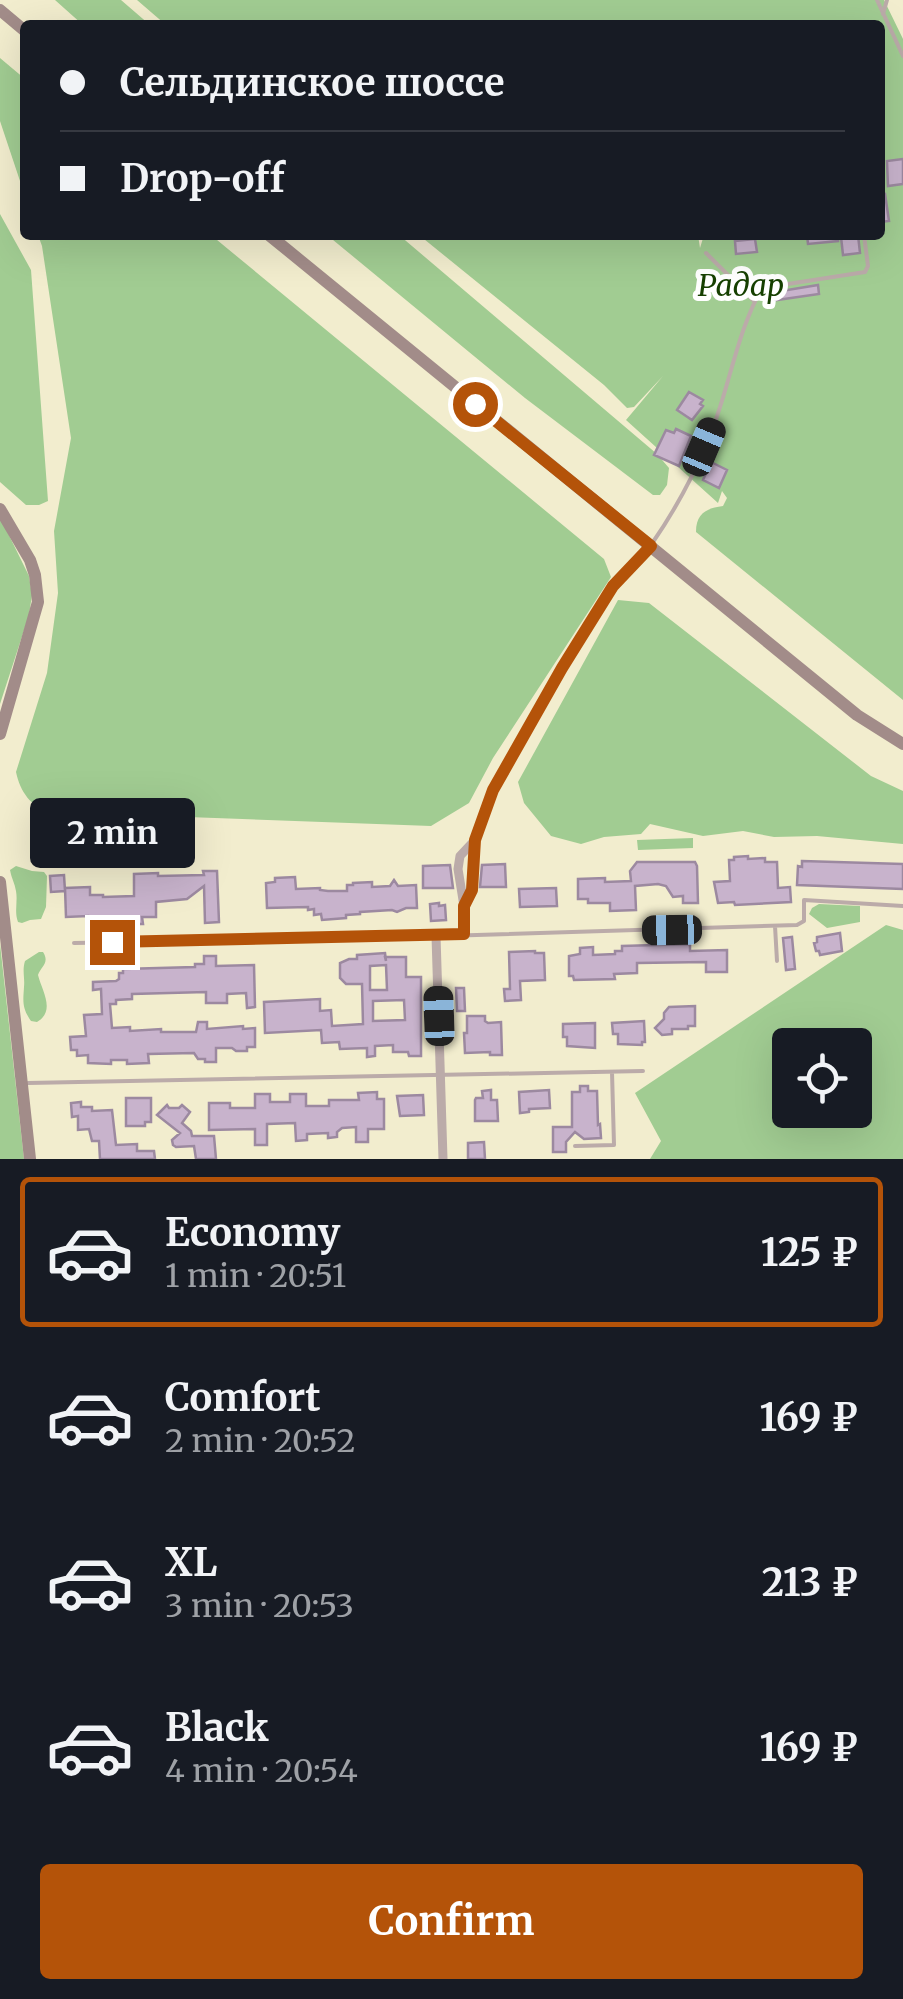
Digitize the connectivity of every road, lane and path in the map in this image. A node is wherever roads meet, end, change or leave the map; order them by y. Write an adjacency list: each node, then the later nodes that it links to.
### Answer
1 (877, 0): 4 (lane)
2 (887, 0): 4 (lane)
3 (0, 10): 5 (main road)
4 (882, 14): 6 (lane)
5 (20, 27)
6 (903, 56)
7 (274, 240): 12 (main road)
8 (865, 240): 10 (lane)
9 (706, 253): 10 (lane)
10 (754, 301): 12 (lane)
11 (0, 508): 13 (main road)
12 (651, 546): 14 (main road); 18 (street)
13 (0, 734)
14 (903, 744)
15 (0, 882): 25 (main road)
16 (903, 906): 17 (lane)
17 (774, 926): 18 (lane); 21 (lane)
18 (464, 934): 19 (lane)
19 (436, 936): 20 (lane); 24 (street)
20 (74, 943)
21 (777, 961)
22 (643, 1070): 23 (lane)
23 (612, 1072): 24 (lane); 26 (lane)
24 (441, 1076): 25 (lane); 28 (street)
25 (22, 1084): 27 (main road)
26 (575, 1146)
27 (30, 1159)
28 (444, 1159)

